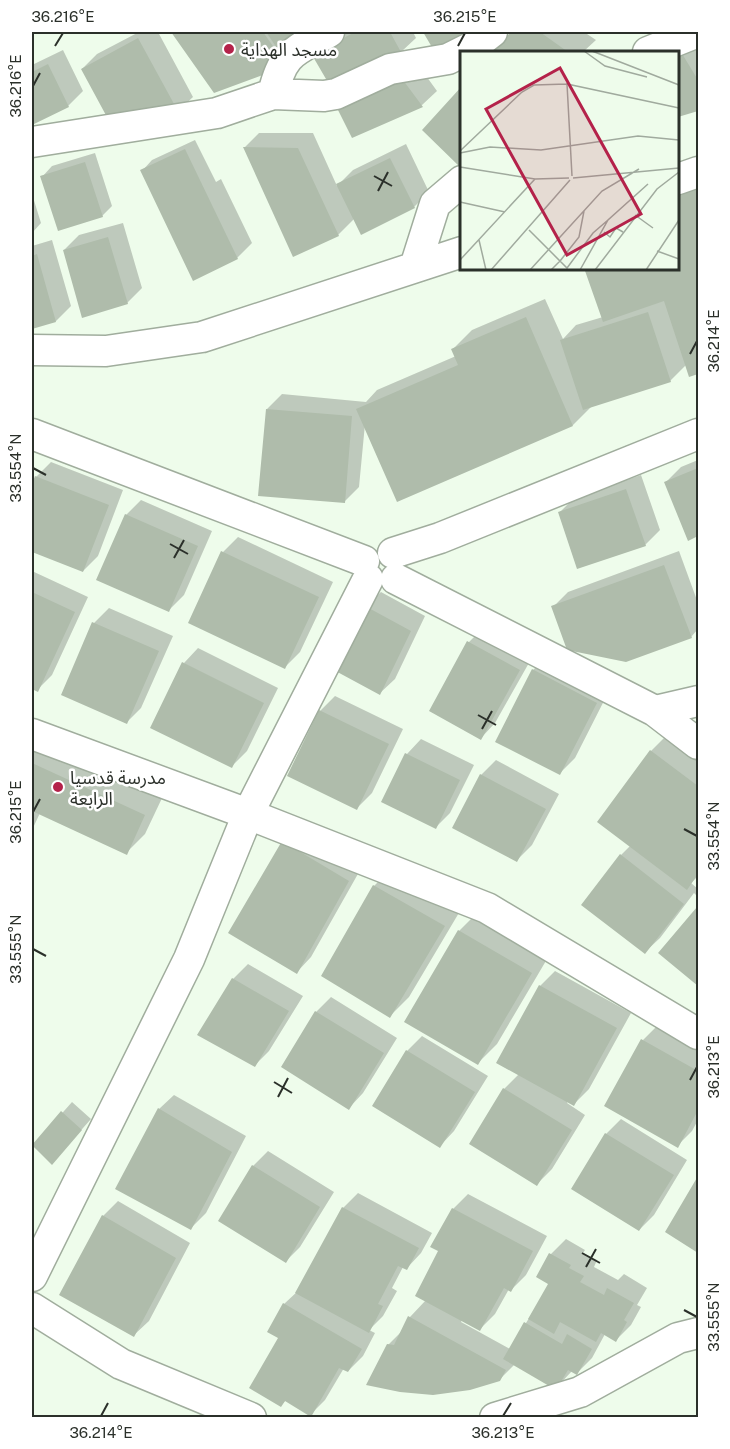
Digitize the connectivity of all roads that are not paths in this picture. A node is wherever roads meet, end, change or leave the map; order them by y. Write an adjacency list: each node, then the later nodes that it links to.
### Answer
1 (329, 32): 7 (street)
2 (492, 32): 4 (street)
3 (698, 32): 5 (street)
4 (464, 51)
5 (650, 51)
6 (460, 53): 7 (street)
7 (273, 94): 8 (street)
8 (32, 142)
9 (699, 172): 10 (street)
10 (679, 179)
11 (460, 183): 13 (street)
12 (460, 253): 13 (street)
13 (415, 267): 14 (street)
14 (32, 350)
15 (699, 434): 17 (street)
16 (32, 435): 17 (street)
17 (380, 568): 19 (street); 22 (street)
18 (699, 701): 19 (street)
19 (655, 711): 21 (street)
20 (32, 734): 22 (street)
21 (699, 744)
22 (248, 814): 23 (street); 24 (street)
23 (699, 1034)
24 (32, 1276)
25 (32, 1308): 27 (street)
26 (699, 1333): 28 (street)
27 (251, 1418)
28 (495, 1418)

